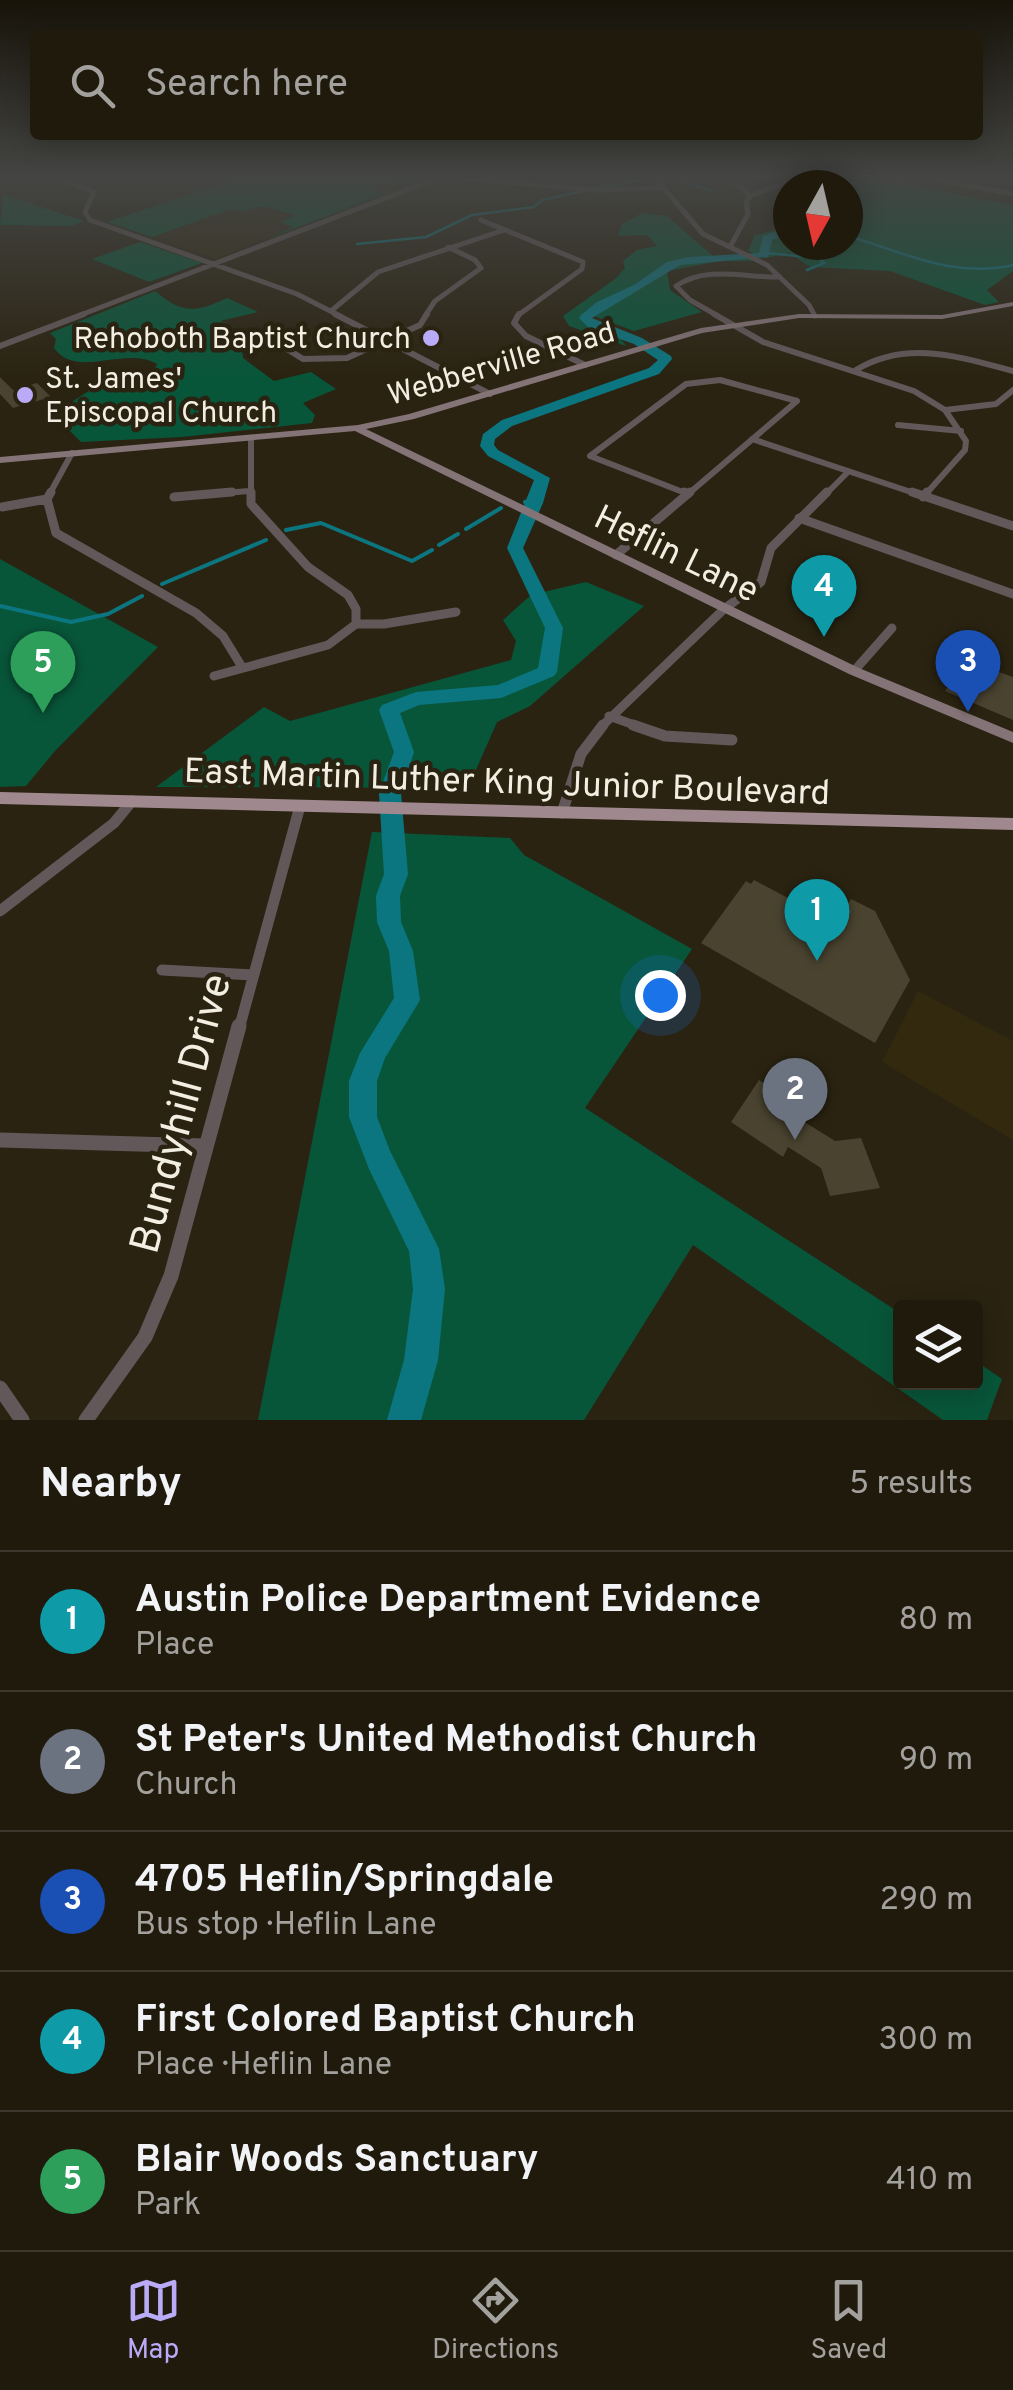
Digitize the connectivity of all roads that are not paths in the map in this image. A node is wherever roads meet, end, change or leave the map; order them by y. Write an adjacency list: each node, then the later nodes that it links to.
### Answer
1 (156, 244): 7 (street)
2 (264, 244): 7 (street)
3 (459, 244): 6 (street)
4 (542, 244): 16 (street)
5 (731, 245): 8 (street)
6 (448, 248): 10 (street); 14 (street)
7 (212, 264): 10 (street); 15 (street)
8 (780, 277): 11 (street); 12 (street)
9 (1011, 306): 11 (street, Webberville Road)
10 (331, 312): 14 (street)
11 (814, 316): 12 (street, Webberville Road)
12 (737, 325): 16 (street, Webberville Road); 17 (street)
13 (274, 332): 14 (street)
14 (390, 341): 20 (street)
15 (0, 346)
16 (585, 364): 20 (street, Webberville Road)
17 (856, 370): 18 (street); 21 (street)
18 (1013, 371)
19 (1013, 390): 21 (street)
20 (490, 394): 22 (street, Webberville Road)
21 (945, 410): 25 (street)
22 (383, 424): 24 (street, Webberville Road); 26 (street)
23 (898, 425): 25 (street)
24 (358, 428): 26 (street, Heflin Lane); 27 (street, Webberville Road)
25 (961, 431): 35 (street)
26 (374, 436): 37 (street, Heflin Lane)
27 (250, 438): 29 (street, Webberville Road); 32 (street)
28 (752, 439): 31 (street); 33 (street); 33 (street)
29 (72, 452): 30 (street, Webberville Road); 36 (street)
30 (0, 460)
31 (848, 472): 35 (street); 39 (street)
32 (249, 491): 34 (street); 45 (street)
33 (688, 494): 41 (street)
34 (174, 497)
35 (923, 497): 40 (street)
36 (47, 499): 38 (street); 47 (street)
37 (510, 503): 41 (street, Heflin Lane)
38 (2, 507)
39 (798, 518): 42 (street); 43 (street)
40 (1013, 526)
41 (616, 556): 43 (street, Heflin Lane)
42 (1013, 594)
43 (724, 609): 48 (street, Heflin Lane); 50 (street)
44 (456, 612): 45 (street)
45 (356, 624): 47 (street)
46 (892, 628): 48 (street)
47 (242, 666): 49 (street)
48 (854, 672): 51 (street, Heflin Lane)
49 (214, 676)
50 (609, 716): 52 (street); 56 (street)
51 (1013, 738)
52 (732, 740)
53 (0, 798): 54 (main road, East Martin Luther King Junior Boulevard)
54 (132, 801): 55 (main road, East Martin Luther King Junior Boulevard); 58 (street)
55 (300, 806): 56 (main road, East Martin Luther King Junior Boulevard); 60 (street, Bundyhill Drive)
56 (562, 813): 57 (main road, East Martin Luther King Junior Boulevard)
57 (1013, 824)
58 (0, 910)
59 (162, 970): 60 (street)
60 (253, 975): 62 (street, Bundyhill Drive)
61 (0, 1140): 62 (street)
62 (206, 1146): 65 (street, Bundyhill Drive)
63 (0, 1388): 64 (street)
64 (22, 1420)
65 (86, 1420)

